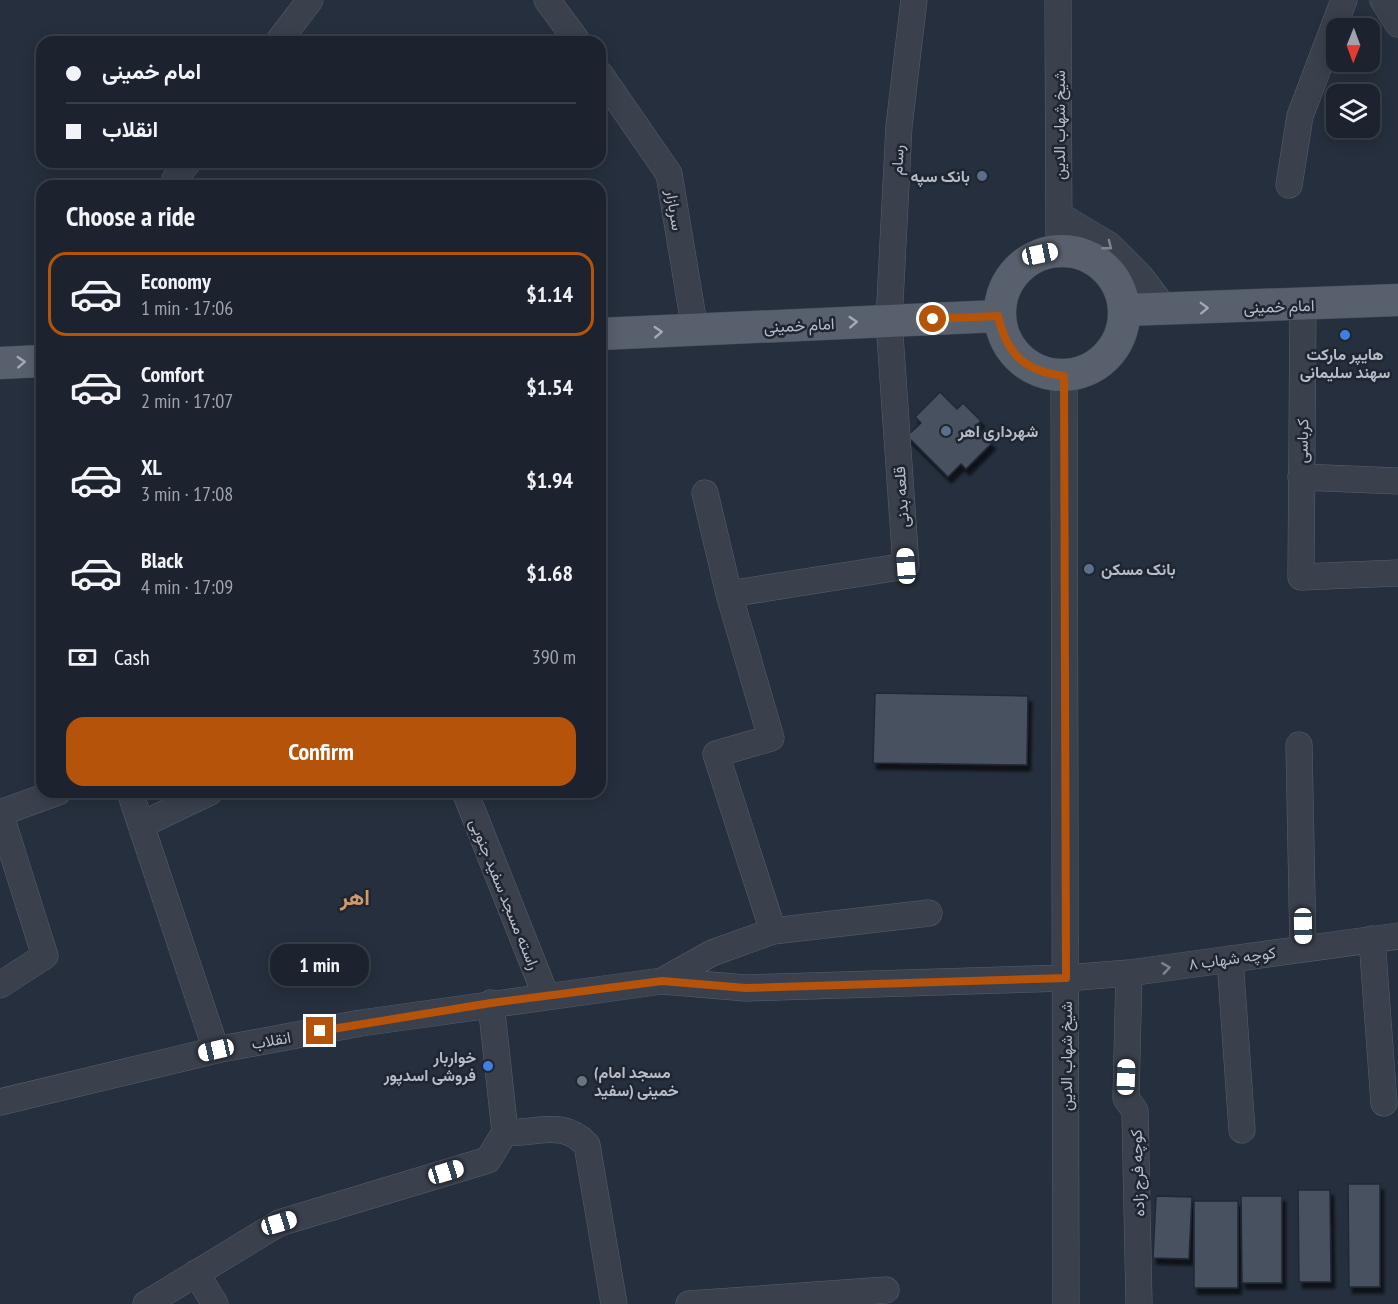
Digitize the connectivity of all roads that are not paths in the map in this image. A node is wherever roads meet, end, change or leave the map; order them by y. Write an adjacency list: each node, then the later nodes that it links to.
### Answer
1 (310, 0): 8 (street)
2 (547, 0): 9 (street)
3 (915, 0): 21 (street, رسام)
4 (1058, 0): 14 (street, شیخ شهاب الدین)
5 (1344, 0): 13 (street)
6 (1383, 0): 7 (street)
7 (1398, 24)
8 (283, 36)
9 (574, 36)
10 (606, 83): 22 (street, سربازار)
11 (183, 168): 12 (street)
12 (176, 180)
13 (1289, 185)
14 (1059, 215): 15 (street, شیخ شهاب الدین); 18 (street, one-way to 18)
15 (1059, 250): 19 (main road); 20 (main road)
16 (1398, 300): 17 (main road, امام خمینی)
17 (1303, 305): 18 (main road, امام خمینی, one-way to 17); 27 (street, کرباسی)
18 (1165, 309): 19 (main road, امام خمینی)
19 (1125, 310): 26 (main road)
20 (998, 316): 21 (main road, امام خمینی); 26 (main road)
21 (889, 321): 22 (main road, امام خمینی, one-way to 21); 31 (street, قلعه بدنی)
22 (695, 330): 23 (main road, امام خمینی, one-way to 22)
23 (606, 334)
24 (36, 361): 25 (main road, one-way to 24)
25 (0, 363)
26 (1064, 376): 46 (street, شیخ شهاب الدین)
27 (1301, 477): 28 (street); 30 (street, کرباسی)
28 (1398, 481)
29 (705, 493): 31 (street)
30 (1398, 573)
31 (729, 594): 40 (street)
32 (1299, 745): 43 (street)
33 (41, 798): 37 (street)
34 (132, 798): 38 (street)
35 (197, 798): 38 (street)
36 (467, 798): 49 (street, راسته مسجد سفید جنوبی)
37 (0, 813): 48 (street)
38 (141, 825): 51 (street)
39 (929, 913): 40 (street)
40 (773, 931): 47 (street)
41 (1398, 936): 42 (street, کوچه شهاب ۸)
42 (1372, 939): 43 (street, کوچه شهاب ۸); 53 (street)
43 (1303, 949): 44 (street, کوچه شهاب ۸)
44 (1230, 959): 45 (street, کوچه شهاب ۸, one-way to 44); 54 (street)
45 (1129, 973): 46 (street, کوچه شهاب ۸); 63 (street, کوچه فرج زاده)
46 (1066, 978): 47 (street, کوچه شهاب ۸); 62 (street, شیخ شهاب الدین)
47 (662, 981): 49 (street, انقلاب)
48 (0, 985)
49 (546, 996): 50 (street, انقلاب)
50 (491, 1003): 51 (street, انقلاب); 55 (street)
51 (216, 1050): 52 (street, انقلاب)
52 (0, 1102)
53 (1384, 1103)
54 (1242, 1130)
55 (505, 1132): 56 (street); 60 (street)
56 (196, 1273): 58 (street); 59 (street)
57 (886, 1290): 61 (street)
58 (146, 1304)
59 (215, 1304)
60 (614, 1304)
61 (689, 1304)
62 (1066, 1304)
63 (1139, 1304)

